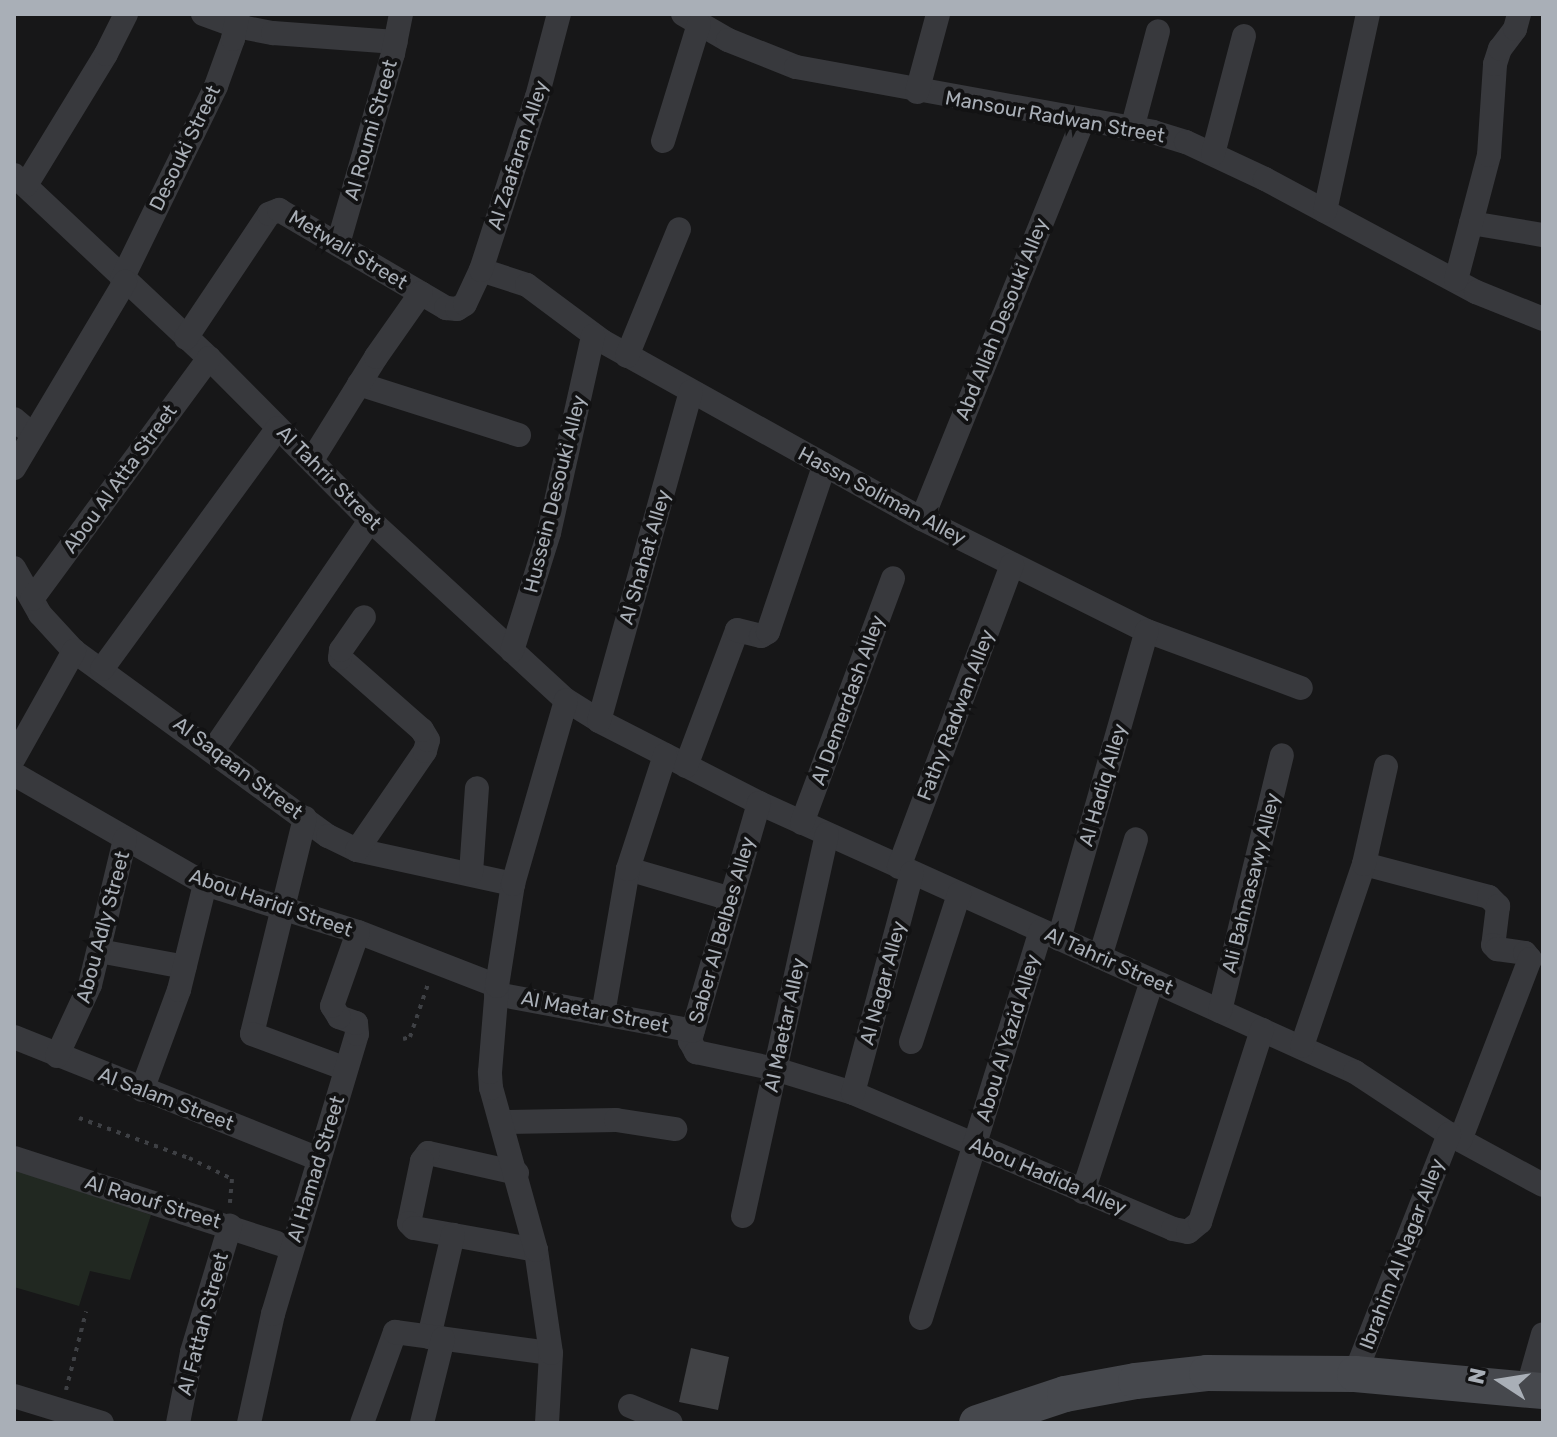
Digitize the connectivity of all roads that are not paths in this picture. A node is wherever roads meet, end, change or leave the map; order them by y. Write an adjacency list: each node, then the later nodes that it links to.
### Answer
1 (126, 14): 18 (street)
2 (203, 14): 9 (street)
3 (401, 14): 12 (street, Al Roumi Street)
4 (559, 14): 24 (street, Al Zaafaran Alley)
5 (938, 14): 13 (street)
6 (1368, 14): 19 (street)
7 (1519, 14): 20 (street)
8 (691, 19): 13 (street, Mansour Radwan Street); 16 (street)
9 (237, 20): 12 (street); 25 (street, Desouki Street)
10 (1158, 31): 15 (street)
11 (1244, 36): 17 (street)
12 (396, 42): 23 (street, Al Roumi Street)
13 (917, 92): 14 (street, Mansour Radwan Street)
14 (1083, 120): 15 (street, Mansour Radwan Street); 43 (street, Abd Allah Desouki Alley)
15 (1132, 129): 17 (street, Mansour Radwan Street)
16 (663, 141)
17 (1213, 154): 19 (street, Mansour Radwan Street)
18 (20, 180): 25 (street, Al Tahrir Street)
19 (1325, 211): 26 (street, Mansour Radwan Street)
20 (1471, 223): 22 (street); 26 (street)
21 (679, 229): 32 (street)
22 (1543, 235)
23 (338, 244): 27 (street, Metwali Street); 31 (street, Metwali Street)
24 (481, 270): 28 (street, Al Zaafaran Alley); 30 (street, Hassn Soliman Alley)
25 (123, 280): 31 (street, Al Tahrir Street); 38 (street, Desouki Street)
26 (1456, 280): 29 (street, Mansour Radwan Street)
27 (421, 293): 28 (street, Metwali Street); 34 (street)
28 (470, 295)
29 (1543, 319)
30 (593, 336): 32 (street, Hassn Soliman Alley); 52 (street, Hussein Desouki Alley)
31 (186, 338): 33 (street, Al Tahrir Street)
32 (627, 356): 35 (street, Hassn Soliman Alley)
33 (209, 358): 37 (street, Al Tahrir Street); 48 (street, Abou Al Atta Street)
34 (359, 384): 39 (street); 40 (street)
35 (691, 392): 41 (street, Hassn Soliman Alley); 56 (street, Al Shahat Alley)
36 (14, 419): 38 (street)
37 (278, 428): 40 (street, Al Tahrir Street); 53 (street)
38 (33, 435): 42 (street, Desouki Street)
39 (519, 435)
40 (312, 460): 44 (street, Al Tahrir Street)
41 (824, 467): 43 (street, Hassn Soliman Alley); 60 (street)
42 (14, 468)
43 (922, 519): 45 (street, Hassn Soliman Alley)
44 (370, 520): 52 (street, Al Tahrir Street); 57 (street)
45 (1012, 564): 50 (street, Hassn Soliman Alley); 73 (street, Fathy Radwan Alley)
46 (14, 568): 48 (street, Al Saqaan Street)
47 (893, 578): 66 (street, Al Demerdash Alley)
48 (32, 599): 51 (street, Al Saqaan Street)
49 (364, 617): 70 (street)
50 (1147, 631): 54 (street, Hassn Soliman Alley); 81 (street, Al Hadiq Alley)
51 (74, 651): 53 (street, Al Saqaan Street); 59 (street)
52 (512, 651): 55 (street, Al Tahrir Street)
53 (102, 669): 57 (street, Al Saqaan Street)
54 (1301, 688)
55 (566, 700): 56 (street, Al Tahrir Street); 76 (street)
56 (599, 721): 60 (street, Al Tahrir Street)
57 (214, 749): 65 (street, Al Saqaan Street)
58 (1282, 755): 87 (street, Ali Bahnasawy Alley)
59 (14, 758)
60 (676, 760): 64 (street, Al Tahrir Street); 72 (street)
61 (1386, 766): 71 (street)
62 (14, 774): 68 (street, Abou Haridi Street)
63 (477, 788): 74 (street)
64 (759, 803): 66 (street, Al Tahrir Street); 78 (street, Saber Al Belbes Alley)
65 (305, 818): 70 (street, Al Saqaan Street); 79 (street)
66 (802, 823): 67 (street, Al Tahrir Street)
67 (827, 834): 73 (street, Al Tahrir Street); 96 (street, Al Maetar Alley)
68 (125, 839): 75 (street, Abou Haridi Street); 82 (street, Abou Adly Street)
69 (1136, 839): 83 (street)
70 (357, 850): 74 (street, Al Saqaan Street)
71 (1364, 864): 93 (street); 101 (street, Ibrahim Al Nagar Alley)
72 (628, 869): 78 (street); 88 (street)
73 (906, 870): 77 (street, Al Tahrir Street); 98 (street, Al Nagar Alley)
74 (471, 873): 76 (street, Al Saqaan Street)
75 (205, 884): 79 (street, Abou Haridi Street); 84 (street)
76 (513, 884): 86 (street)
77 (959, 894): 81 (street, Al Tahrir Street); 92 (street)
78 (731, 899): 91 (street, Saber Al Belbes Alley)
79 (282, 909): 80 (street, Abou Haridi Street); 95 (street)
80 (358, 932): 86 (street, Abou Haridi Street); 95 (street, Al Hamad Street)
81 (1050, 935): 83 (street, Al Tahrir Street); 102 (street, Abou Al Yazid Alley)
82 (99, 951): 84 (street); 94 (street, Abou Adly Street)
83 (1100, 957): 85 (street, Al Tahrir Street)
84 (185, 967): 97 (street)
85 (1152, 981): 87 (street, Al Tahrir Street); 107 (street)
86 (497, 990): 88 (street, Al Maetar Street); 99 (street)
87 (1220, 1011): 89 (street, Al Tahrir Street)
88 (603, 1014): 91 (street, Al Maetar Street)
89 (1262, 1030): 93 (street, Al Tahrir Street); 107 (street, Abou Hadida Alley)
90 (14, 1037): 94 (street, Al Salam Street)
91 (697, 1042): 96 (street, Abou Hadida Alley)
92 (911, 1042)
93 (1302, 1046): 101 (street, Al Tahrir Street)
94 (57, 1056): 97 (street, Al Salam Street)
95 (346, 1069): 104 (street, Al Hamad Street)
96 (775, 1069): 98 (street, Abou Hadida Alley); 108 (street, Al Maetar Alley)
97 (142, 1090): 104 (street, Al Salam Street)
98 (853, 1093): 102 (street, Abou Hadida Alley)
99 (501, 1122): 100 (street); 105 (street)
100 (675, 1129)
101 (1454, 1137): 106 (street, Al Tahrir Street); 117 (street, Ibrahim Al Nagar Alley)
102 (975, 1145): 107 (street, Abou Hadida Alley); 113 (street, Abou Al Yazid Alley)
103 (14, 1158): 109 (street, Al Raouf Street)
104 (319, 1159): 111 (street, Al Hamad Street)
105 (517, 1173): 110 (street); 112 (street)
106 (1543, 1185)
107 (1083, 1192)
108 (743, 1216)
109 (228, 1226): 111 (street, Al Raouf Street); 124 (street, Al Fattah Street)
110 (453, 1235): 112 (street); 115 (street)
111 (292, 1248): 125 (street, Al Hamad Street)
112 (536, 1250): 116 (street)
113 (921, 1318)
114 (1543, 1334): 118 (street)
115 (436, 1338): 116 (street); 126 (street); 127 (street)
116 (551, 1353): 128 (street)
117 (1355, 1374): 118 (main road); 121 (main road)
118 (1535, 1391)
119 (16, 1405): 123 (street)
120 (630, 1406): 122 (street)
121 (1024, 1415): 129 (main road)
122 (665, 1422)
123 (99, 1423)
124 (178, 1423)
125 (249, 1423)
126 (362, 1423)
127 (422, 1423)
128 (547, 1423)
129 (977, 1423)

